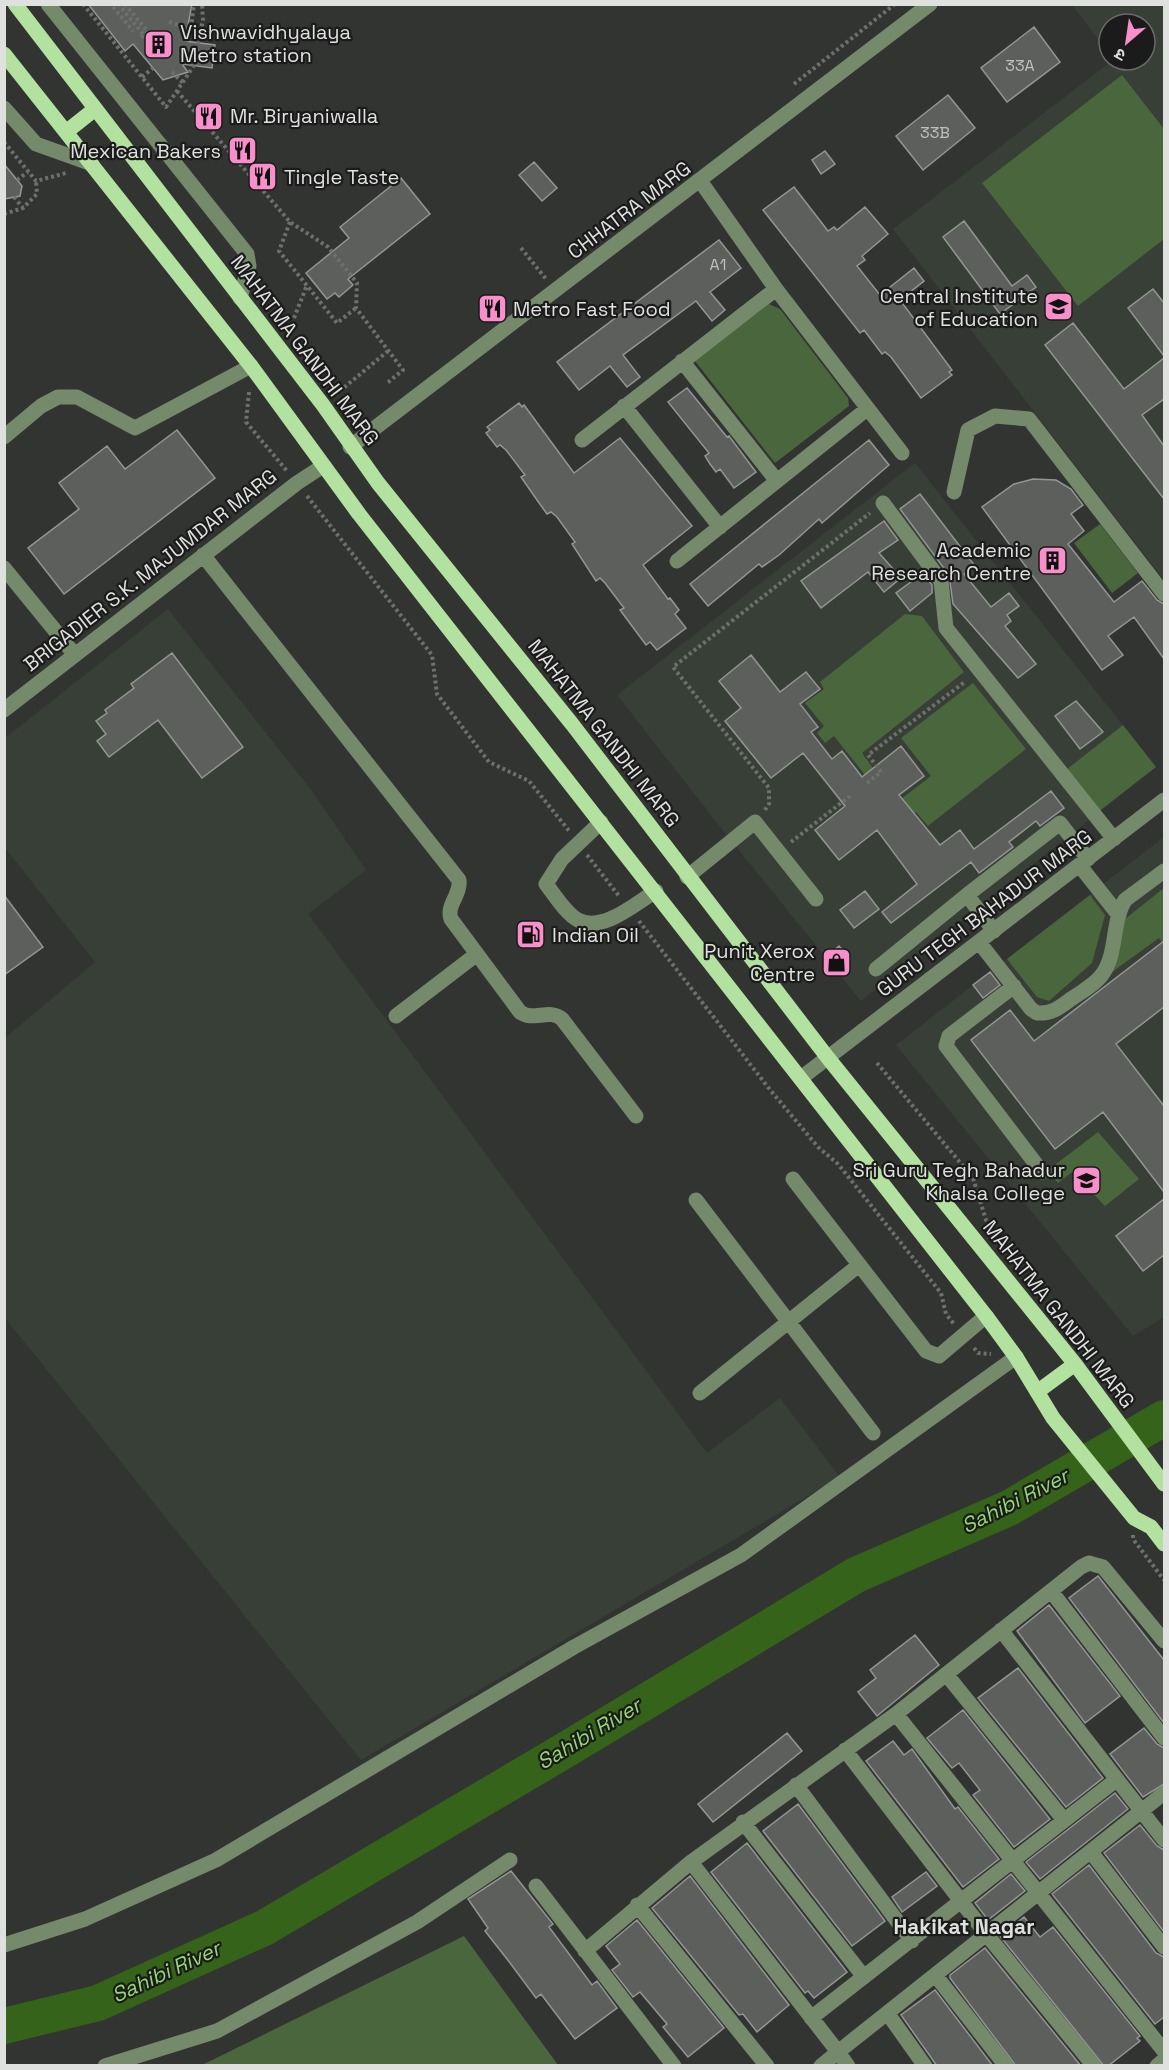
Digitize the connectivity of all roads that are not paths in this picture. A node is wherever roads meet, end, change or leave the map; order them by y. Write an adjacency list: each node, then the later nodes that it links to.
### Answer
1 (15, 4): 6 (main road, MAHATMA GANDHI MARG)
2 (48, 4): 11 (street)
3 (930, 4): 9 (street, CHHATRA MARG)
4 (4, 54): 7 (main road)
5 (4, 108): 8 (street)
6 (95, 109): 7 (main road); 11 (main road, MAHATMA GANDHI MARG)
7 (66, 132): 8 (main road)
8 (92, 164): 13 (main road)
9 (701, 182): 10 (street); 18 (street, CHHATRA MARG)
10 (776, 289): 12 (street); 15 (street)
11 (240, 298): 18 (main road, MAHATMA GANDHI MARG)
12 (682, 361): 14 (street); 21 (street)
13 (252, 366): 16 (street); 20 (main road)
14 (624, 406): 17 (street); 24 (street)
15 (867, 410): 19 (street); 21 (street)
16 (4, 437)
17 (582, 440)
18 (350, 447): 36 (main road, MAHATMA GANDHI MARG)
19 (902, 453)
20 (323, 466): 25 (street, BRIGADIER S.K. MAJUMDAR MARG); 32 (main road)
21 (777, 482): 24 (street)
22 (954, 492): 28 (street)
23 (883, 503): 33 (street)
24 (720, 527): 26 (street)
25 (203, 555): 29 (street, BRIGADIER S.K. MAJUMDAR MARG); 43 (street)
26 (676, 561)
27 (4, 568): 29 (street)
28 (1164, 594)
29 (75, 655): 30 (street, BRIGADIER S.K. MAJUMDAR MARG)
30 (4, 710)
31 (1164, 800): 33 (street, GURU TEGH BAHADUR MARG)
32 (602, 822): 37 (main road); 37 (street)
33 (1114, 839): 34 (street, GURU TEGH BAHADUR MARG)
34 (1084, 862): 38 (street); 40 (street); 41 (street, GURU TEGH BAHADUR MARG)
35 (1164, 871): 40 (street)
36 (687, 877): 39 (street); 47 (main road, MAHATMA GANDHI MARG)
37 (656, 891): 48 (main road)
38 (967, 895): 41 (street); 44 (street)
39 (816, 899)
40 (1118, 914): 45 (street)
41 (994, 931): 42 (street, GURU TEGH BAHADUR MARG)
42 (979, 942): 45 (street); 47 (street, GURU TEGH BAHADUR MARG)
43 (477, 954): 46 (street); 49 (street)
44 (876, 969)
45 (1014, 986): 50 (street)
46 (396, 1016)
47 (828, 1058): 48 (street, GURU TEGH BAHADUR MARG); 57 (main road, MAHATMA GANDHI MARG)
48 (801, 1078): 54 (main road)
49 (636, 1116)
50 (1042, 1172)
51 (793, 1179): 53 (street)
52 (696, 1200): 55 (street)
53 (859, 1265): 54 (street); 55 (street)
54 (986, 1316): 56 (main road)
55 (790, 1321): 59 (street); 60 (street)
56 (1016, 1357): 58 (main road); 87 (street)
57 (1075, 1365): 58 (main road); 61 (main road, MAHATMA GANDHI MARG)
58 (1037, 1392): 62 (main road)
59 (700, 1393)
60 (873, 1433)
61 (1164, 1484)
62 (1164, 1544)
63 (1051, 1591): 64 (street); 65 (street); 68 (street)
64 (1001, 1630): 66 (street); 70 (street)
65 (1164, 1641)
66 (946, 1674): 67 (street); 74 (street)
67 (896, 1714): 69 (street); 79 (street)
68 (1164, 1738)
69 (845, 1750): 71 (street); 83 (street)
70 (1116, 1780): 73 (street); 74 (street)
71 (796, 1785): 75 (street); 86 (street)
72 (1164, 1793): 73 (street)
73 (1142, 1811): 76 (street); 77 (street)
74 (1064, 1820): 79 (street)
75 (744, 1822): 80 (street); 91 (street)
76 (1164, 1840)
77 (1091, 1852): 82 (street); 88 (street)
78 (510, 1860): 97 (street)
79 (1012, 1860): 82 (street); 83 (street)
80 (691, 1863): 84 (street); 93 (street)
81 (536, 1886): 89 (street)
82 (1039, 1893): 85 (street); 94 (street)
83 (960, 1901): 85 (street); 86 (street)
84 (637, 1905): 89 (street); 99 (street)
85 (987, 1935): 90 (street); 104 (street)
86 (912, 1941): 91 (street)
87 (4, 1944)
88 (1164, 1947)
89 (585, 1950): 98 (street)
90 (936, 1976): 92 (street); 103 (street)
91 (864, 1977): 93 (street)
92 (888, 2014): 95 (street); 102 (street)
93 (811, 2018): 95 (street)
94 (1164, 2051)
95 (838, 2052): 100 (street); 101 (street)
96 (1164, 2060): 105 (street)
97 (105, 2066)
98 (674, 2066)
99 (767, 2066)
100 (821, 2066)
101 (848, 2066)
102 (925, 2066)
103 (1006, 2066)
104 (1094, 2066)
105 (1157, 2066)

